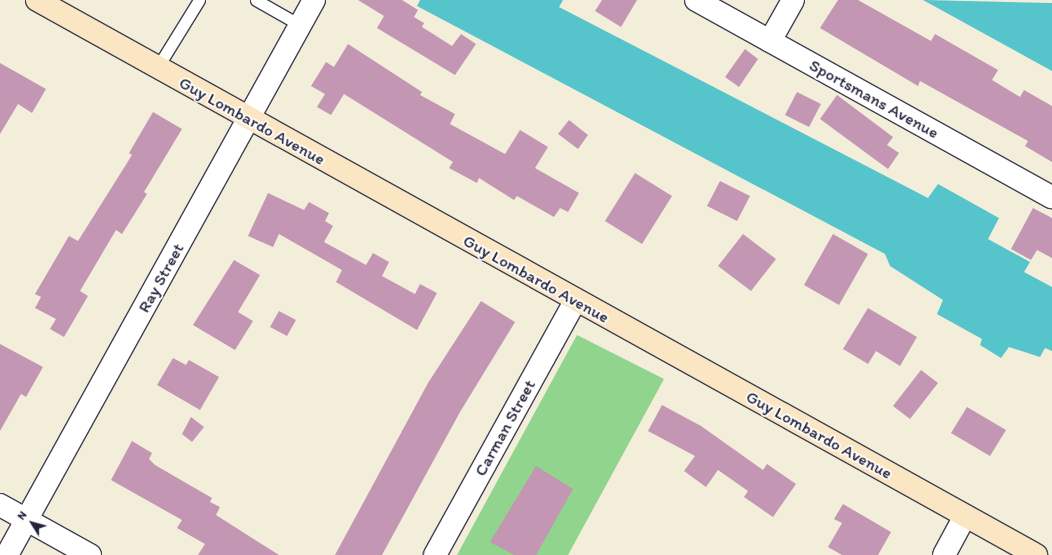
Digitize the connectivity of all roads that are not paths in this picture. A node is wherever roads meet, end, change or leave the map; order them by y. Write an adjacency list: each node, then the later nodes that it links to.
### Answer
1 (36, 0): 9 (street, Guy Lombardo Avenue)
2 (199, 0): 9 (lane)
3 (256, 0): 7 (lane)
4 (314, 0): 7 (street, Ray Street)
5 (696, 0): 8 (street, Sportsmans Avenue)
6 (793, 0): 8 (street)
7 (300, 25): 10 (street, Ray Street)
8 (770, 41): 11 (street, Sportsmans Avenue)
9 (157, 68): 10 (street, Guy Lombardo Avenue)
10 (248, 119): 12 (street, Guy Lombardo Avenue); 15 (street, Ray Street)
11 (1052, 197)
12 (575, 301): 14 (street, Guy Lombardo Avenue); 18 (street, Carman Street)
13 (0, 505): 15 (street)
14 (965, 516): 19 (street); 20 (street, Guy Lombardo Avenue)
15 (26, 520): 16 (street, Ray Street); 17 (street)
16 (7, 555)
17 (90, 555)
18 (435, 555)
19 (944, 555)
20 (1036, 555)

